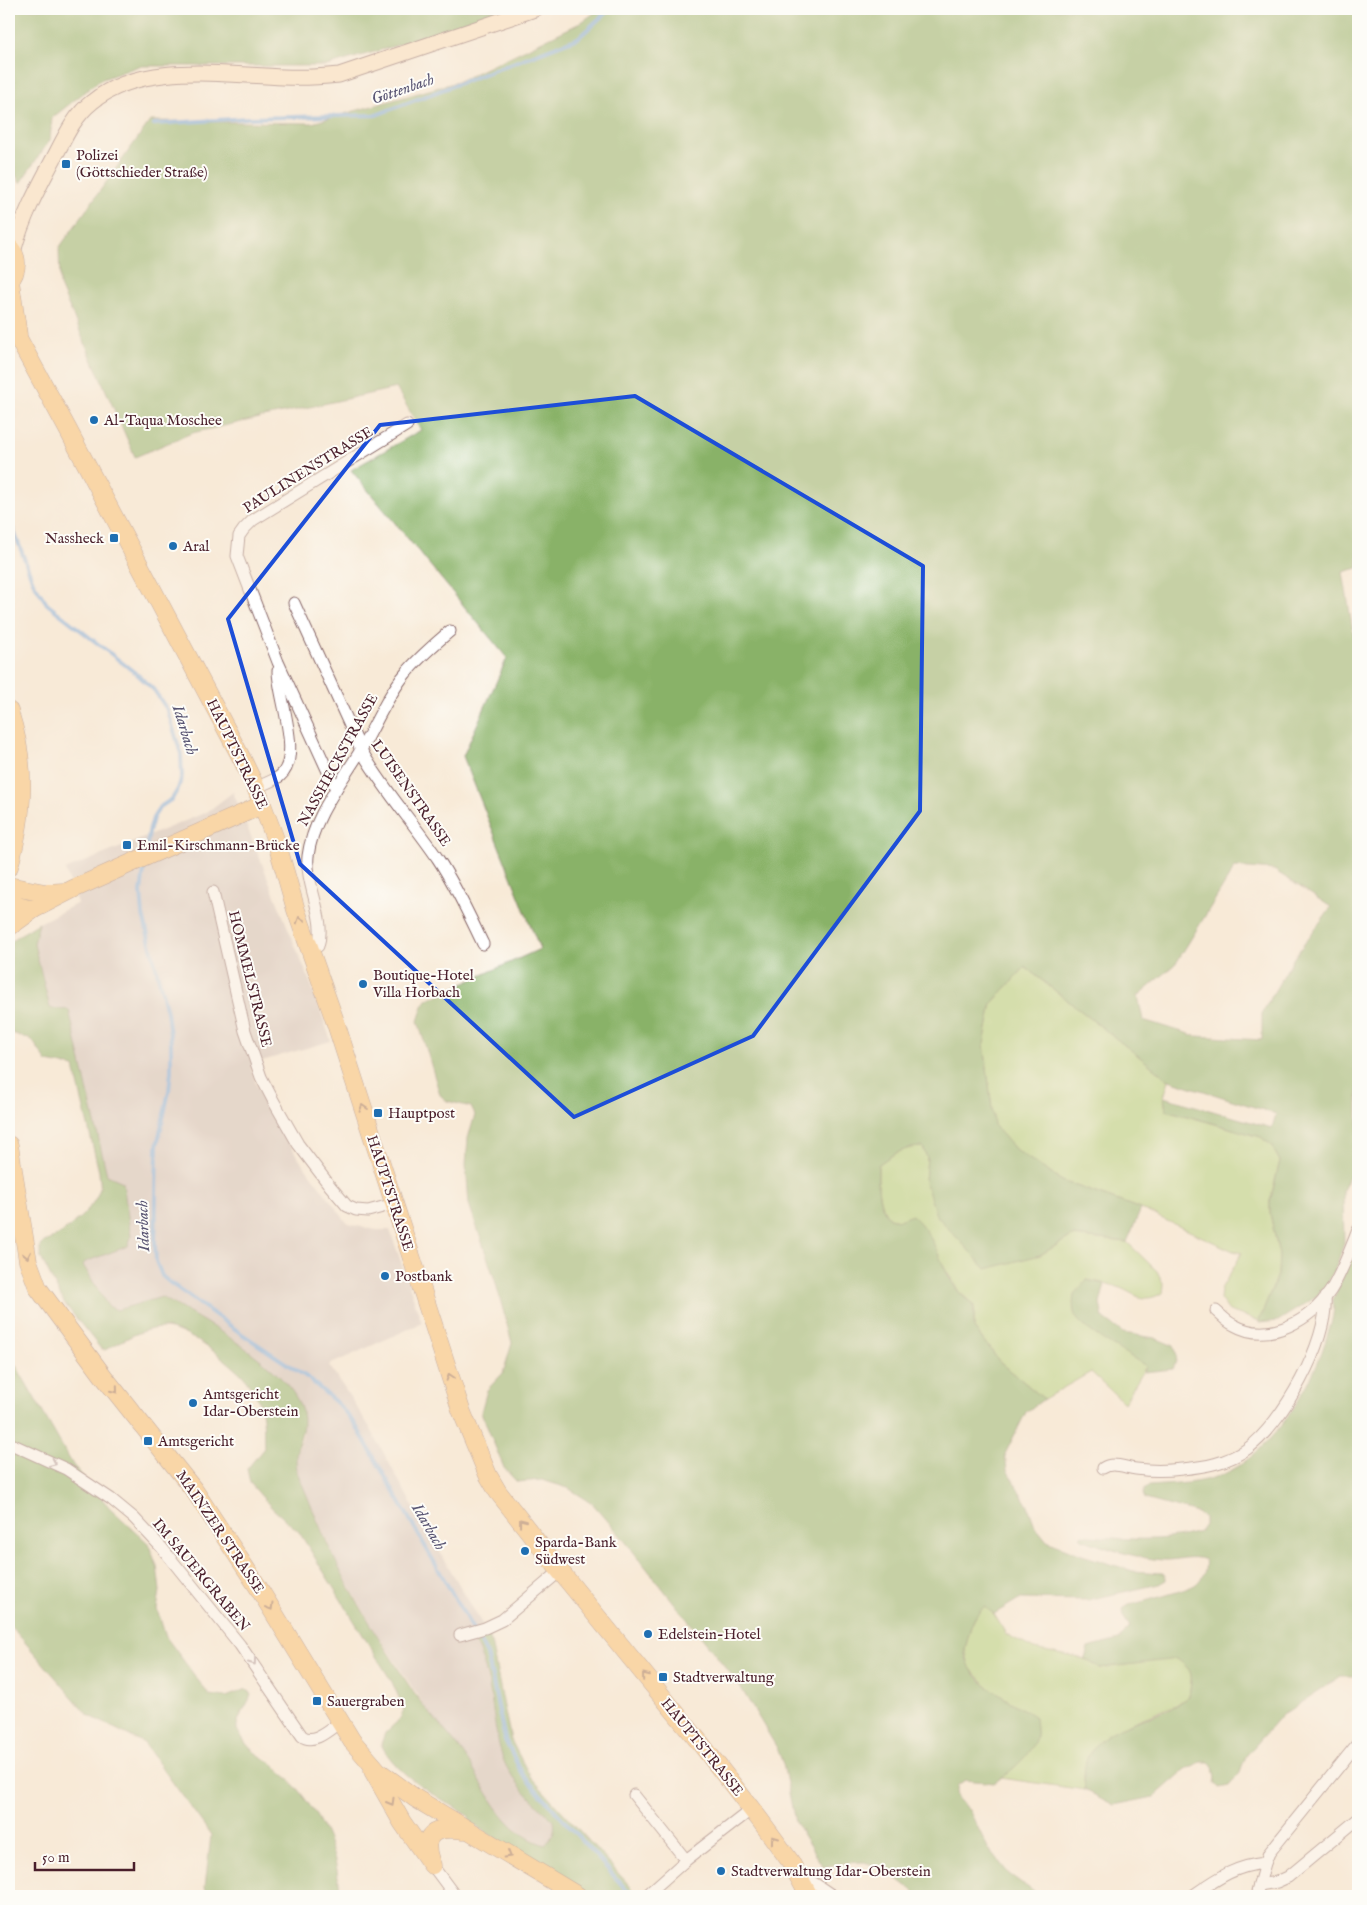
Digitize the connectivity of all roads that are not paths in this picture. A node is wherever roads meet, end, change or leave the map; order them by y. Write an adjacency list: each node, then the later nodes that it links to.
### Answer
1 (536, 9): 2 (street)
2 (30, 205): 3 (street); 4 (street)
3 (9, 229)
4 (11, 249): 5 (main road, HAUPTSTRASSE)
5 (9, 281): 6 (main road, HAUPTSTRASSE)
6 (14, 331): 13 (main road, HAUPTSTRASSE)
7 (407, 425): 10 (street, PAULINENSTRASSE)
8 (294, 603): 12 (street, LUISENSTRASSE)
9 (450, 631): 12 (street, NASSHECKSTRASSE)
10 (278, 662): 13 (street, PAULINENSTRASSE); 14 (street, PAULINENSTRASSE)
11 (9, 711): 16 (main road)
12 (361, 750): 14 (street, NASSHECKSTRASSE); 23 (street, LUISENSTRASSE)
13 (256, 788): 15 (main road, HAUPTSTRASSE)
14 (336, 789): 24 (street, NASSHECKSTRASSE)
15 (262, 805): 18 (main road); 24 (main road, HAUPTSTRASSE, one-way to 15)
16 (9, 867)
17 (9, 886): 18 (main road)
18 (73, 889): 21 (main road)
19 (213, 892): 27 (street, HOMMELSTRASSE)
20 (9, 898): 21 (main road)
21 (34, 909): 22 (main road)
22 (9, 927)
23 (483, 944)
24 (310, 951): 27 (main road, HAUPTSTRASSE, one-way to 24)
25 (9, 1145): 26 (main road, MAINZER STRASSE)
26 (11, 1173): 35 (main road, MAINZER STRASSE, one-way to 35)
27 (394, 1204): 33 (main road, HAUPTSTRASSE, one-way to 27)
28 (1358, 1230): 29 (street)
29 (1326, 1297): 30 (street); 32 (street)
30 (1216, 1311)
31 (9, 1442): 35 (street, IM SAUERGRABEN, one-way to 35)
32 (1103, 1468)
33 (560, 1571): 34 (street); 39 (main road, HAUPTSTRASSE, one-way to 33)
34 (463, 1634)
35 (340, 1722): 37 (main road, MAINZER STRASSE)
36 (1358, 1743): 43 (street)
37 (367, 1760): 41 (main road); 44 (main road, one-way to 44)
38 (634, 1796): 42 (street)
39 (752, 1809): 42 (street); 45 (main road, HAUPTSTRASSE, one-way to 39)
40 (1358, 1819): 46 (street)
41 (466, 1830): 44 (main road); 49 (main road, one-way to 49)
42 (686, 1860): 47 (street)
43 (1265, 1863): 46 (street); 52 (street)
44 (432, 1865): 48 (street)
45 (795, 1870): 50 (main road); 51 (street, HAUPTSTRASSE)
46 (1257, 1891)
47 (649, 1893)
48 (455, 1896)
49 (578, 1896)
50 (809, 1896)
51 (832, 1896)
52 (1192, 1896)

